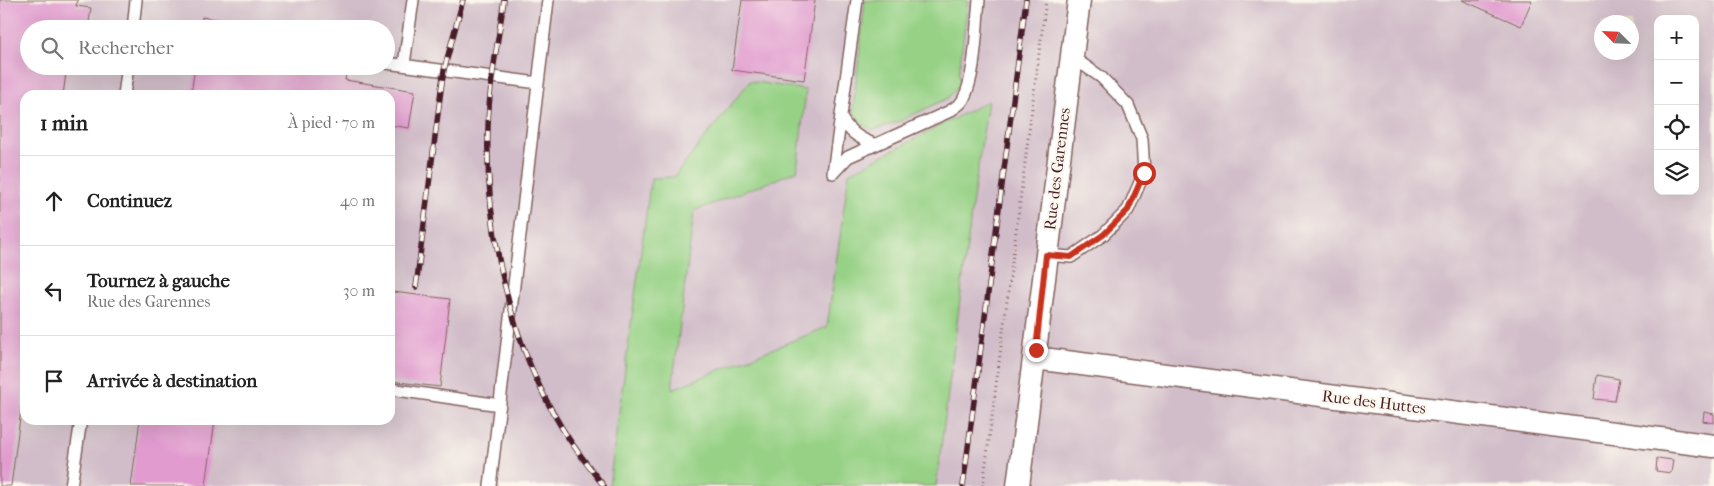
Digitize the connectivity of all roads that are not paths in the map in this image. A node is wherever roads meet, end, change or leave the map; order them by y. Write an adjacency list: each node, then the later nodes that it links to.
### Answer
1 (136, 0): 7 (lane)
2 (413, 0): 10 (lane)
3 (548, 0): 12 (lane)
4 (857, 0): 14 (lane)
5 (979, 0): 15 (lane)
6 (1079, 0): 8 (street, Rue des Garennes)
7 (134, 20)
8 (1072, 57): 16 (street, Rue des Garennes); 16 (lane)
9 (395, 64): 10 (lane)
10 (404, 64): 12 (lane)
11 (127, 75): 13 (lane)
12 (538, 82): 19 (lane)
13 (125, 90)
14 (841, 118): 15 (lane); 15 (lane)
15 (874, 144)
16 (1046, 255): 17 (street, Rue des Garennes)
17 (1035, 358): 21 (street, Rue des Huttes); 24 (street, Rue des Garennes)
18 (395, 390): 19 (lane)
19 (500, 405): 23 (lane)
20 (80, 425): 22 (lane)
21 (1714, 446)
22 (71, 486)
23 (490, 486)
24 (1018, 486)

